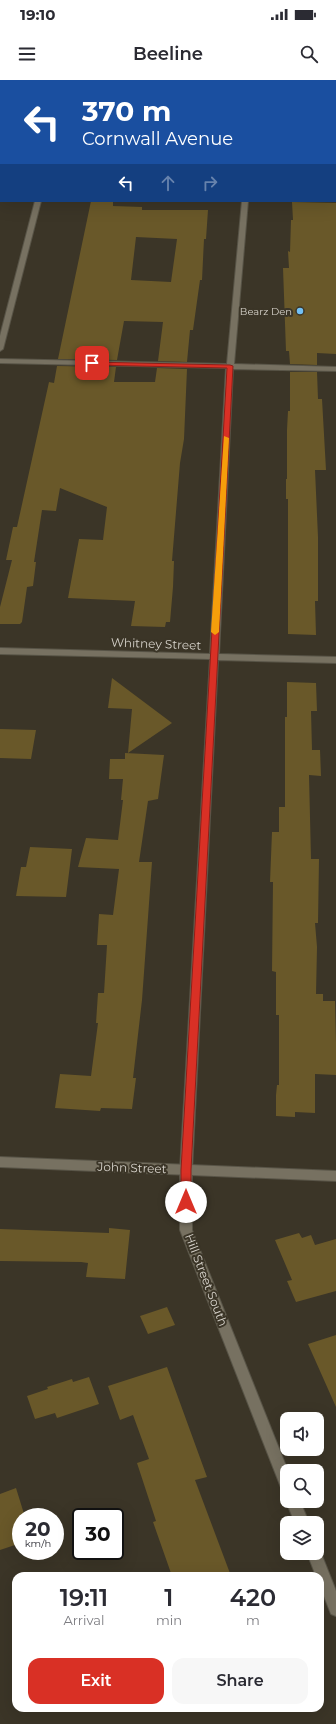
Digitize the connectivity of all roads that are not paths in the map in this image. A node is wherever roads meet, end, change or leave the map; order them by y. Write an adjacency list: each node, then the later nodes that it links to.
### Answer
1 (38, 202): 3 (street)
2 (245, 202): 5 (street, Hill Street South)
3 (0, 349)
4 (0, 361): 5 (street)
5 (230, 366): 6 (street); 8 (street, Hill Street South)
6 (336, 369)
7 (0, 651): 8 (street, Whitney Street)
8 (214, 658): 9 (street, Whitney Street); 11 (street, Hill Street South)
9 (336, 660)
10 (0, 1162): 11 (street, John Street)
11 (186, 1170): 12 (street, John Street); 13 (street, Hill Street South)
12 (336, 1176)
13 (280, 1467)
14 (317, 1560): 15 (street)
15 (321, 1572)
16 (324, 1578): 17 (street)
17 (336, 1609)

